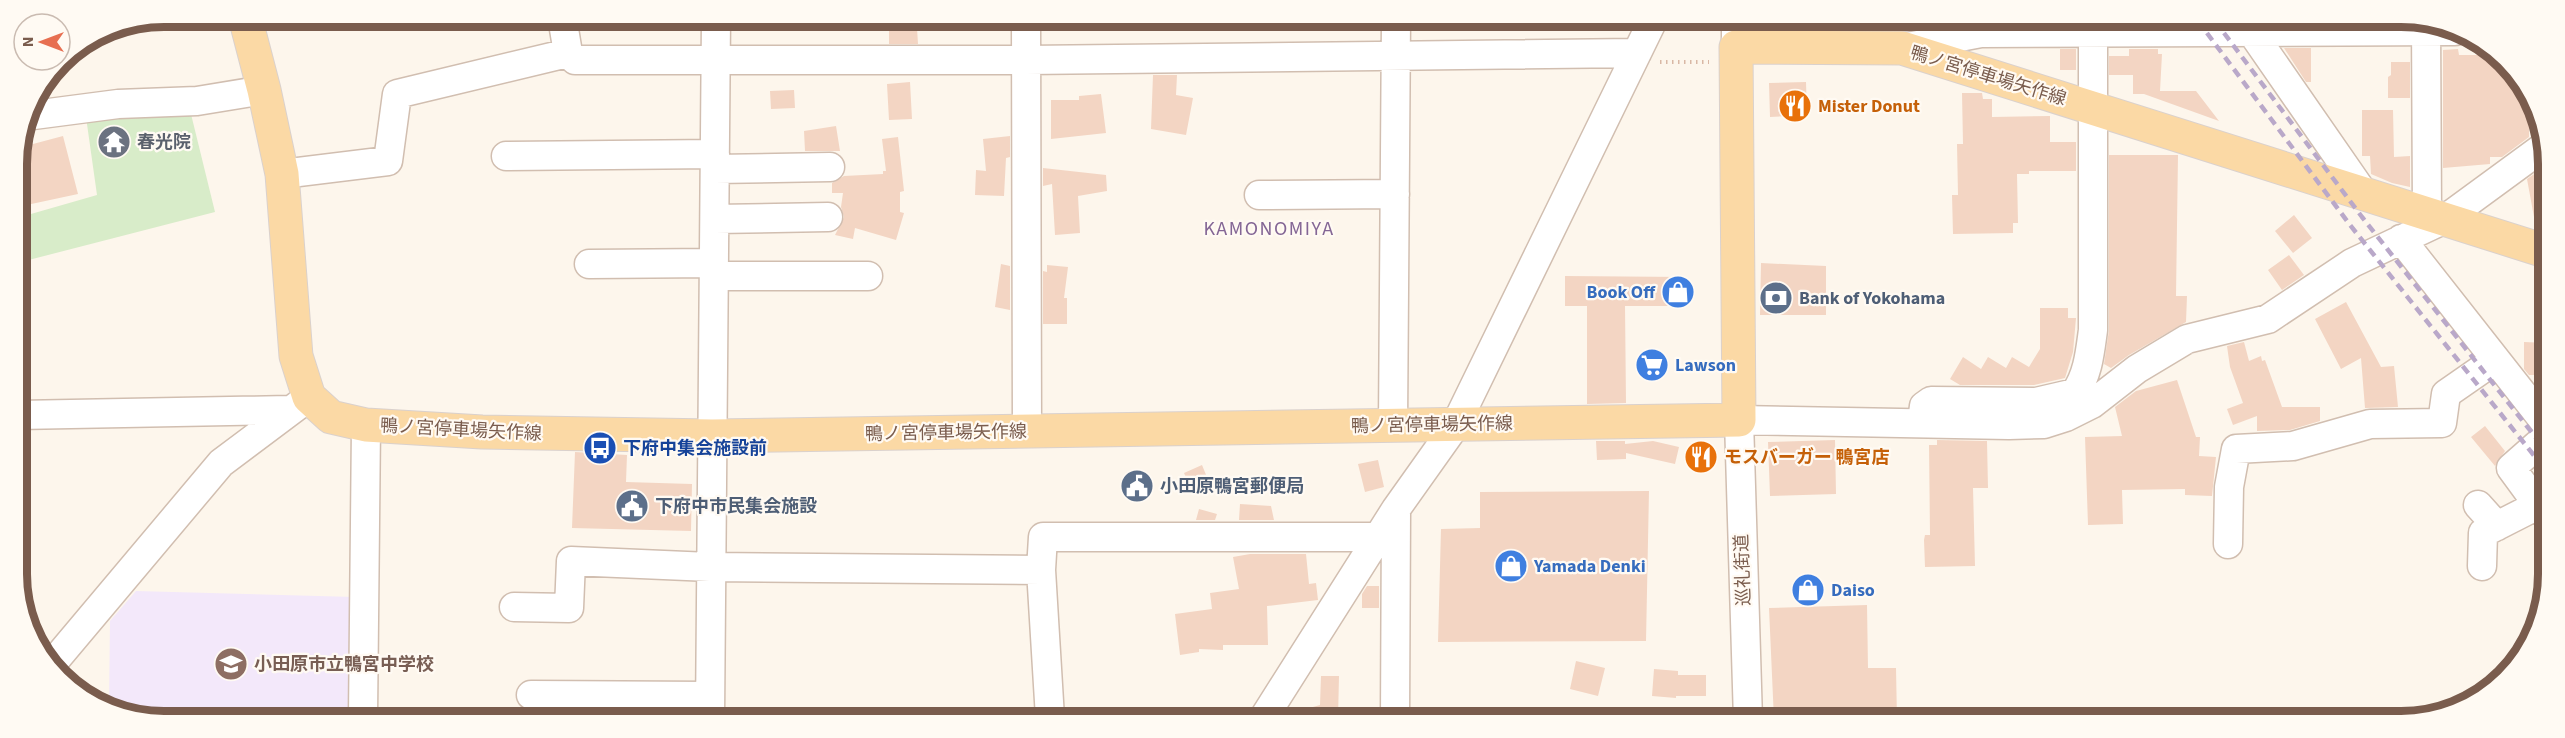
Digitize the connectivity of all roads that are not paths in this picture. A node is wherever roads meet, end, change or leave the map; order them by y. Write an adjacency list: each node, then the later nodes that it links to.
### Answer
1 (248, 27): 18 (main road)
2 (564, 27): 13 (street)
3 (716, 27): 15 (street)
4 (1026, 27): 17 (street)
5 (1396, 27): 14 (street)
6 (1650, 27): 16 (street)
7 (2093, 27): 8 (street); 12 (street); 19 (street)
8 (2248, 27): 9 (street); 27 (street)
9 (2401, 27)
10 (2426, 30): 30 (street)
11 (1736, 43): 12 (main road, 鴨ノ宮停車場矢作線); 41 (main road)
12 (1902, 48): 19 (main road, 鴨ノ宮停車場矢作線)
13 (568, 53): 15 (street); 25 (street)
14 (1396, 57): 16 (street); 17 (street); 26 (street)
15 (716, 58): 17 (street); 23 (street)
16 (1634, 58): 45 (street)
17 (1026, 60): 46 (street)
18 (264, 90): 20 (street); 25 (main road)
19 (2092, 108): 27 (main road, 鴨ノ宮停車場矢作線); 42 (street)
20 (36, 115)
21 (2537, 151): 30 (street)
22 (506, 156): 23 (street)
23 (715, 162): 24 (street); 31 (street)
24 (830, 167)
25 (282, 174): 38 (main road)
26 (1395, 194): 28 (street); 44 (street)
27 (2364, 194): 30 (main road, 鴨ノ宮停車場矢作線)
28 (1259, 195)
29 (828, 217): 31 (street)
30 (2436, 217): 32 (street); 33 (main road, 鴨ノ宮停車場矢作線)
31 (715, 219): 35 (street)
32 (2402, 239): 37 (street); 42 (street)
33 (2538, 249)
34 (589, 264): 35 (street)
35 (714, 269): 36 (street); 47 (street)
36 (868, 276)
37 (2495, 360): 39 (street); 55 (street)
38 (299, 404): 40 (street); 43 (main road, 鴨ノ宮停車場矢作線); 60 (street)
39 (2538, 410)
40 (27, 415)
41 (1739, 420): 42 (street); 45 (main road, 鴨ノ宮停車場矢作線); 67 (street, 巡礼街道)
42 (1922, 422)
43 (366, 425): 47 (main road, 鴨ノ宮停車場矢作線); 63 (street)
44 (1393, 425): 45 (main road, 鴨ノ宮停車場矢作線); 46 (main road, 鴨ノ宮停車場矢作線)
45 (1455, 426): 51 (street)
46 (1026, 431): 47 (main road, 鴨ノ宮停車場矢作線)
47 (712, 436): 57 (street)
48 (2538, 444): 50 (street)
49 (2478, 505): 53 (street)
50 (2538, 505)
51 (1396, 509): 54 (street); 66 (street)
52 (2538, 510): 53 (street)
53 (2497, 526): 56 (street)
54 (1379, 537): 58 (street); 65 (street)
55 (2228, 544)
56 (2482, 566)
57 (710, 567): 58 (street); 59 (street); 62 (street)
58 (1041, 570): 64 (street)
59 (514, 607)
60 (56, 659)
61 (531, 695): 62 (street)
62 (710, 707)
63 (363, 711)
64 (1050, 711)
65 (1268, 711)
66 (1395, 711)
67 (1748, 711)

